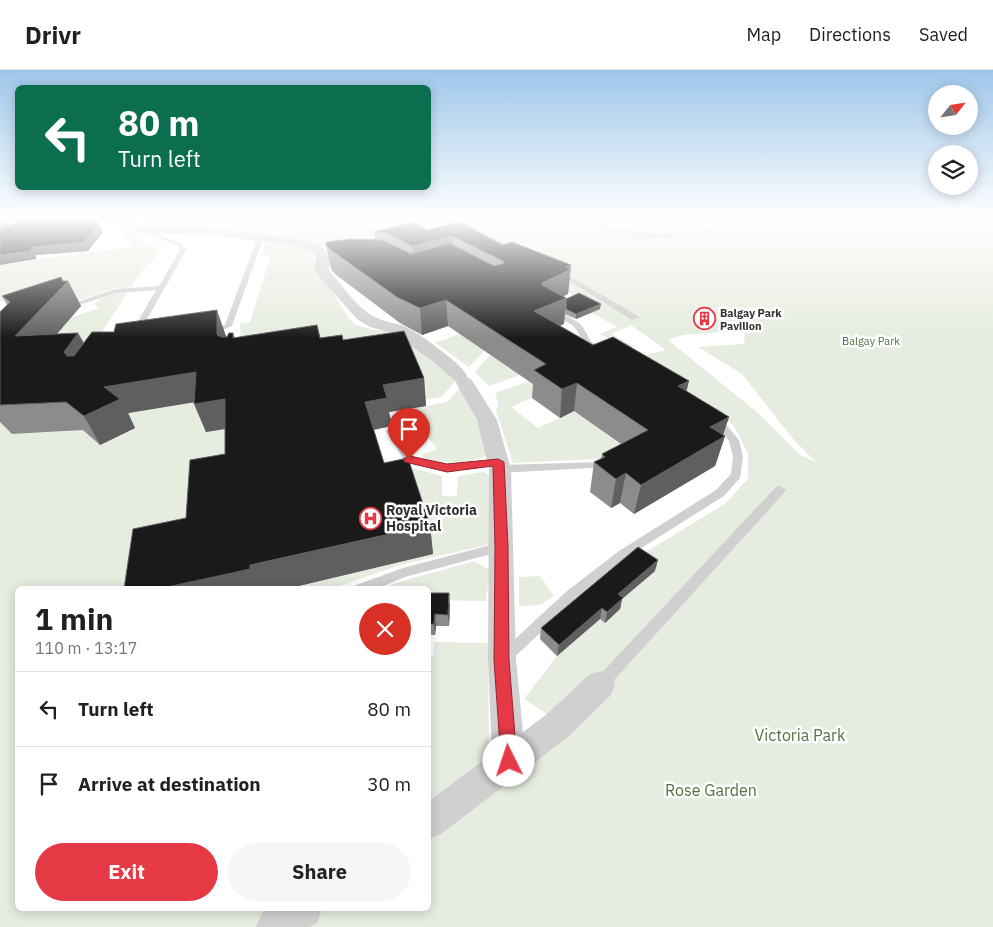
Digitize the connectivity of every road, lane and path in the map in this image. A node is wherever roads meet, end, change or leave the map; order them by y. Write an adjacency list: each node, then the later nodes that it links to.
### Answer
1 (178, 258): 5 (lane)
2 (253, 258): 9 (lane)
3 (327, 258): 17 (street)
4 (550, 267): 8 (lane)
5 (161, 288): 6 (lane); 12 (lane)
6 (79, 303)
7 (555, 305): 13 (lane)
8 (634, 318)
9 (228, 326): 10 (lane); 11 (lane)
10 (205, 333)
11 (233, 336)
12 (148, 337)
13 (603, 352)
14 (709, 413): 21 (lane)
15 (391, 431): 17 (lane)
16 (603, 465): 17 (lane)
17 (499, 466): 19 (street)
18 (780, 490): 22 (lane)
19 (502, 547): 20 (lane); 21 (street)
20 (369, 586)
21 (502, 660): 23 (street)
22 (600, 686): 23 (street)
23 (509, 761): 24 (street)
24 (431, 820)
25 (300, 911): 26 (street)
26 (276, 927)

